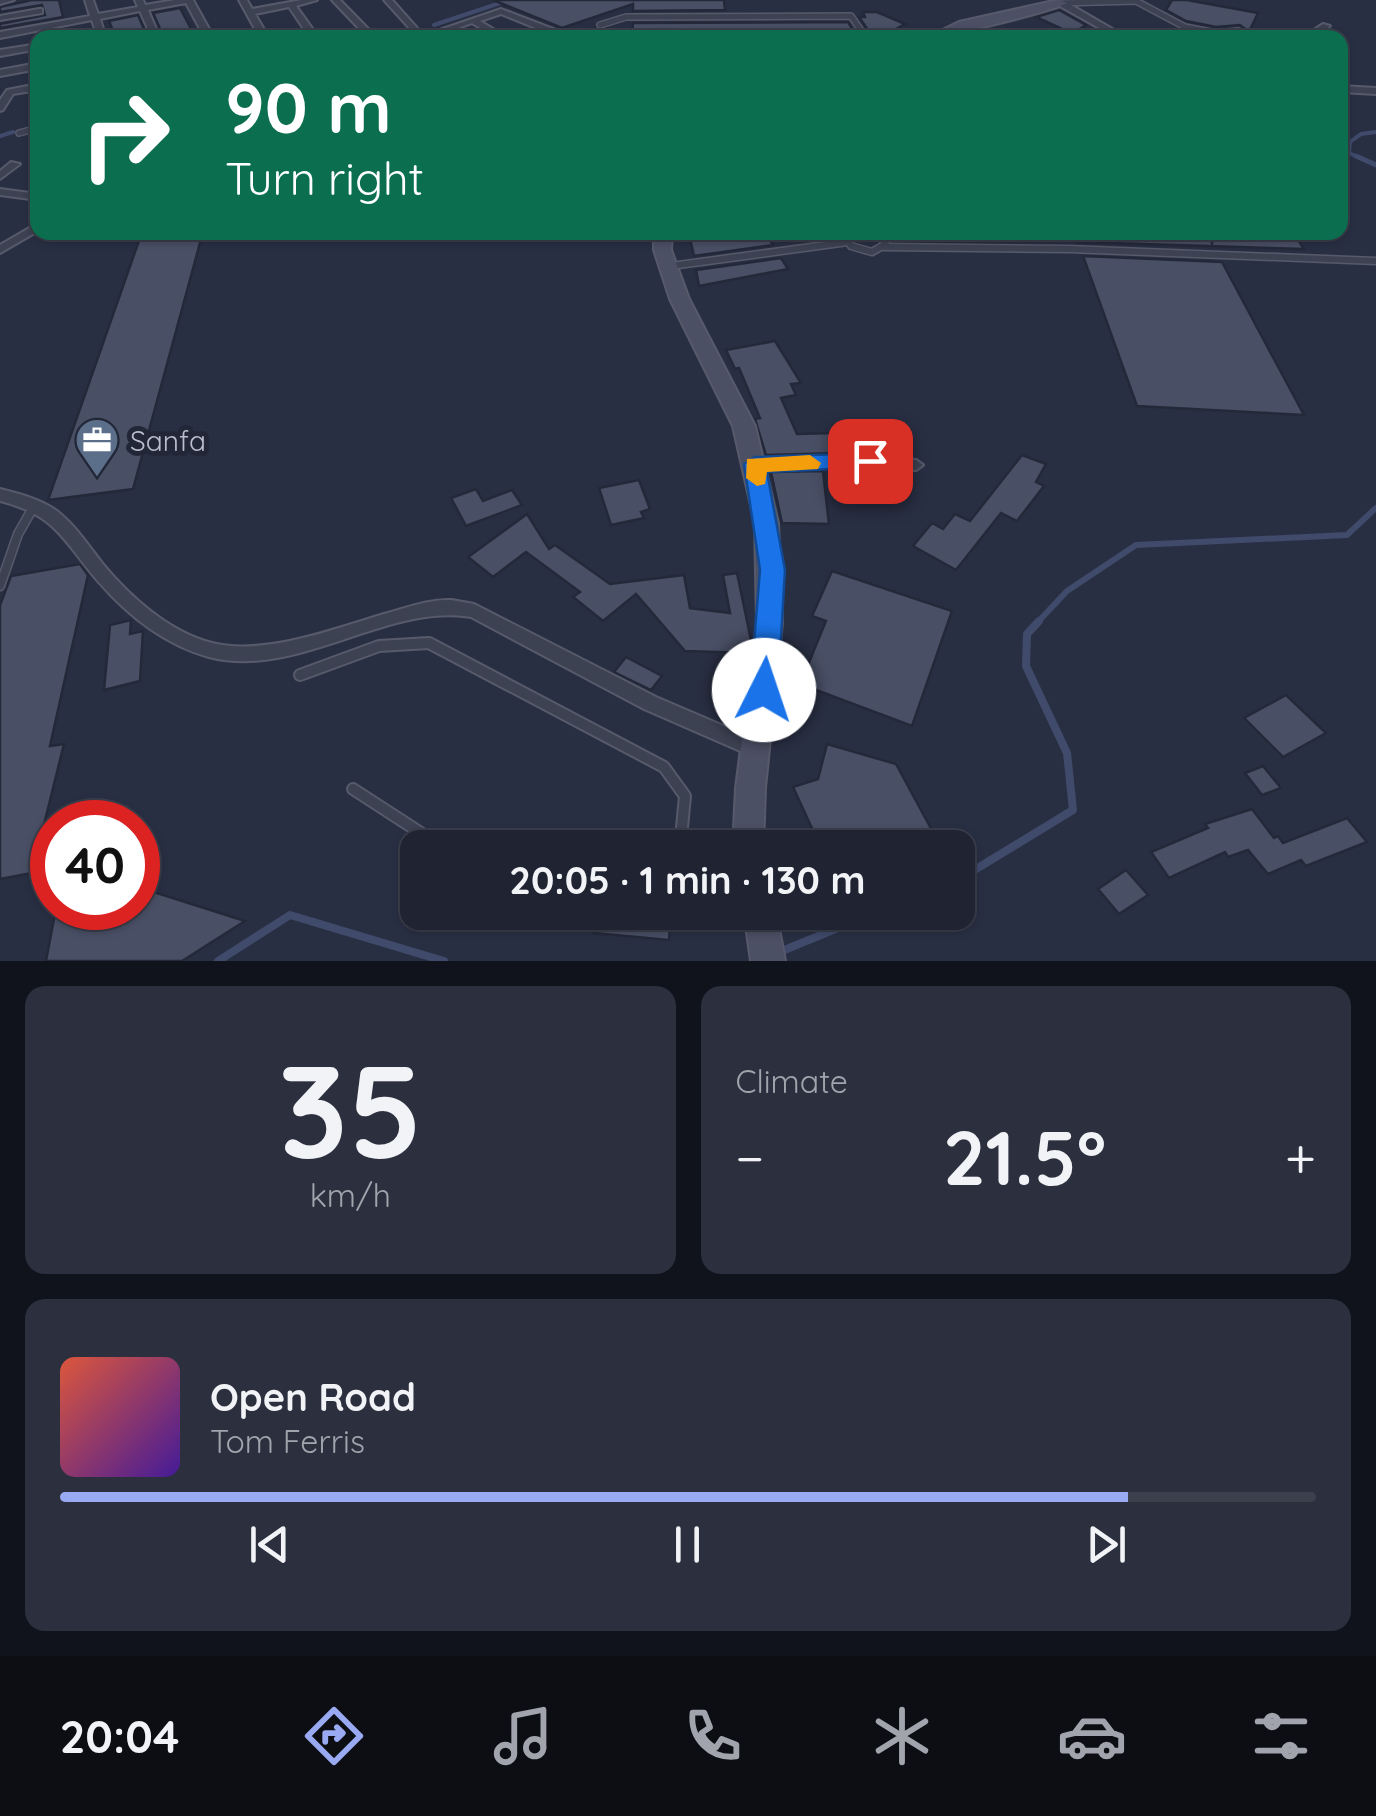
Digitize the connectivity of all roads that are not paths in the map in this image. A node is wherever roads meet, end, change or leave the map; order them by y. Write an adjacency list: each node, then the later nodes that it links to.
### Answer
1 (10, 0): 10 (street)
2 (36, 0): 13 (street)
3 (89, 0): 16 (street)
4 (189, 0): 11 (street); 24 (street)
5 (243, 0): 14 (street)
6 (312, 0): 12 (street)
7 (336, 0): 27 (street)
8 (388, 0): 28 (street)
9 (1058, 1): 33 (street); 34 (street); 35 (lane)
10 (0, 2)
11 (141, 4): 16 (street); 23 (street)
12 (291, 4): 14 (street); 26 (street)
13 (38, 11): 15 (street); 20 (street)
14 (250, 12): 25 (street)
15 (0, 18)
16 (95, 18): 21 (street); 22 (street)
17 (472, 20): 29 (street); 30 (street); 31 (street)
18 (600, 25): 32 (lane)
19 (1326, 26): 36 (street)
20 (43, 30)
21 (50, 30)
22 (99, 30)
23 (152, 30)
24 (206, 30)
25 (260, 30)
26 (310, 30)
27 (365, 30)
28 (415, 30)
29 (449, 30)
30 (490, 30)
31 (549, 30)
32 (861, 30)
33 (952, 30)
34 (1110, 30)
35 (1200, 30)
36 (1319, 30)
37 (30, 33): 38 (street)
38 (0, 35)
39 (30, 47): 40 (street)
40 (0, 53)
41 (30, 67): 42 (street)
42 (0, 72)
43 (30, 88): 46 (street)
44 (1348, 90): 45 (street)
45 (1376, 92)
46 (0, 108)
47 (30, 130): 48 (lane)
48 (19, 133)
49 (15, 164): 50 (street)
50 (0, 176)
51 (0, 192): 52 (street)
52 (30, 197)
53 (30, 231): 58 (street)
54 (663, 240): 60 (street)
55 (886, 240): 57 (lane)
56 (848, 242): 57 (lane); 60 (lane)
57 (884, 247): 59 (lane)
58 (0, 250)
59 (1376, 260)
60 (666, 266): 61 (street)
61 (755, 464): 62 (street); 67 (street)
62 (916, 465)
63 (0, 495): 64 (street)
64 (36, 502): 65 (lane); 67 (street)
65 (0, 586)
66 (300, 676): 70 (lane)
67 (754, 748): 71 (street)
68 (352, 789): 69 (lane)
69 (416, 830)
70 (683, 830)
71 (749, 830)

